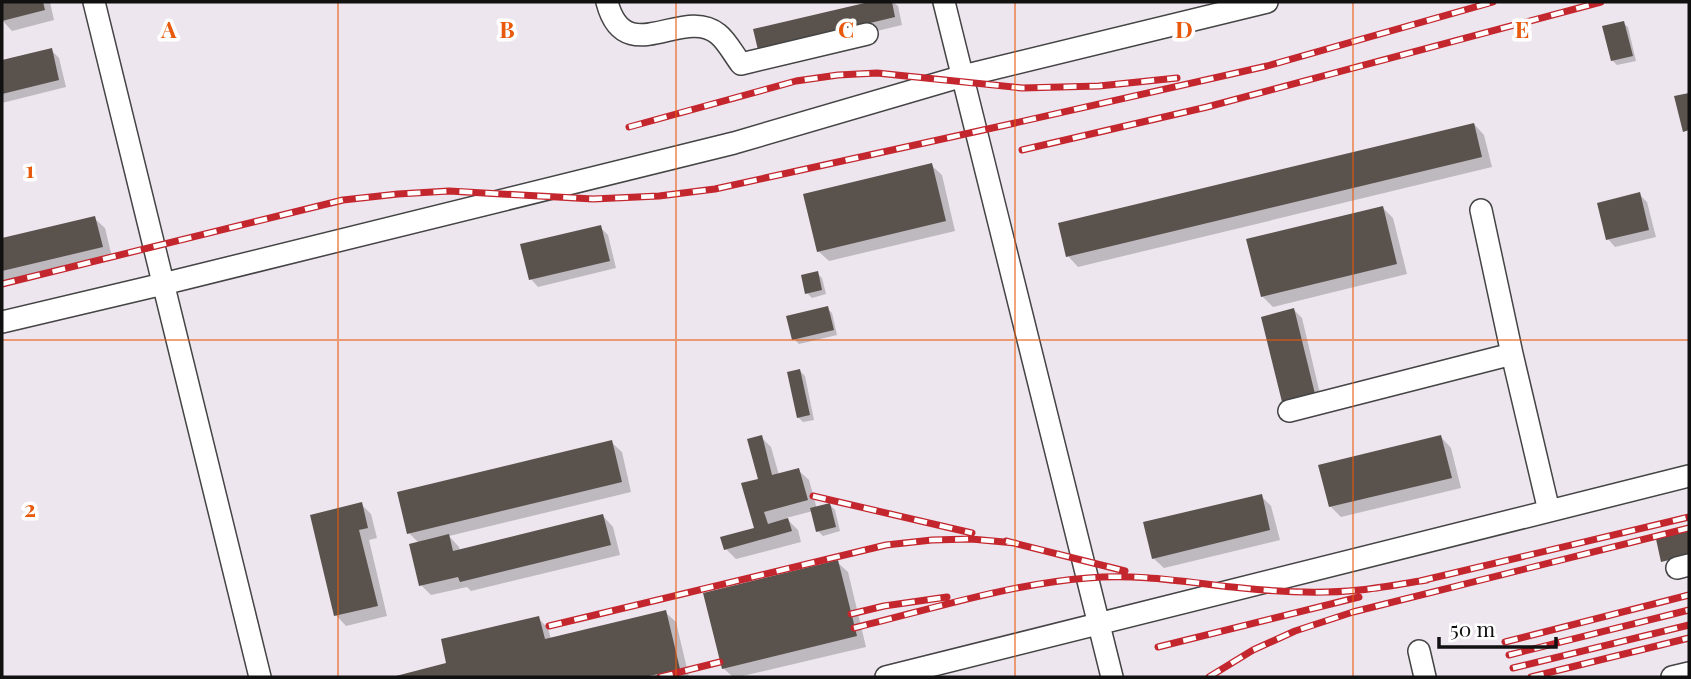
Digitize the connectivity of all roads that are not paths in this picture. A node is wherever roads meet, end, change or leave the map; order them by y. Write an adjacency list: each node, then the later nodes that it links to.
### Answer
1 (94, 2): 8 (lane)
2 (607, 2): 5 (lane)
3 (944, 2): 6 (lane)
4 (1267, 2): 6 (lane)
5 (867, 34)
6 (962, 76): 8 (lane); 14 (lane)
7 (1480, 210): 10 (lane)
8 (163, 284): 9 (lane); 17 (lane)
9 (2, 322)
10 (1512, 354): 11 (lane); 13 (lane)
11 (1289, 411)
12 (1689, 475): 13 (lane)
13 (1549, 511): 14 (lane)
14 (1099, 624): 18 (lane); 19 (lane)
15 (1419, 651): 20 (lane)
16 (1689, 673): 21 (lane)
17 (260, 677)
18 (886, 677)
19 (1112, 677)
20 (1426, 677)
21 (1672, 677)

